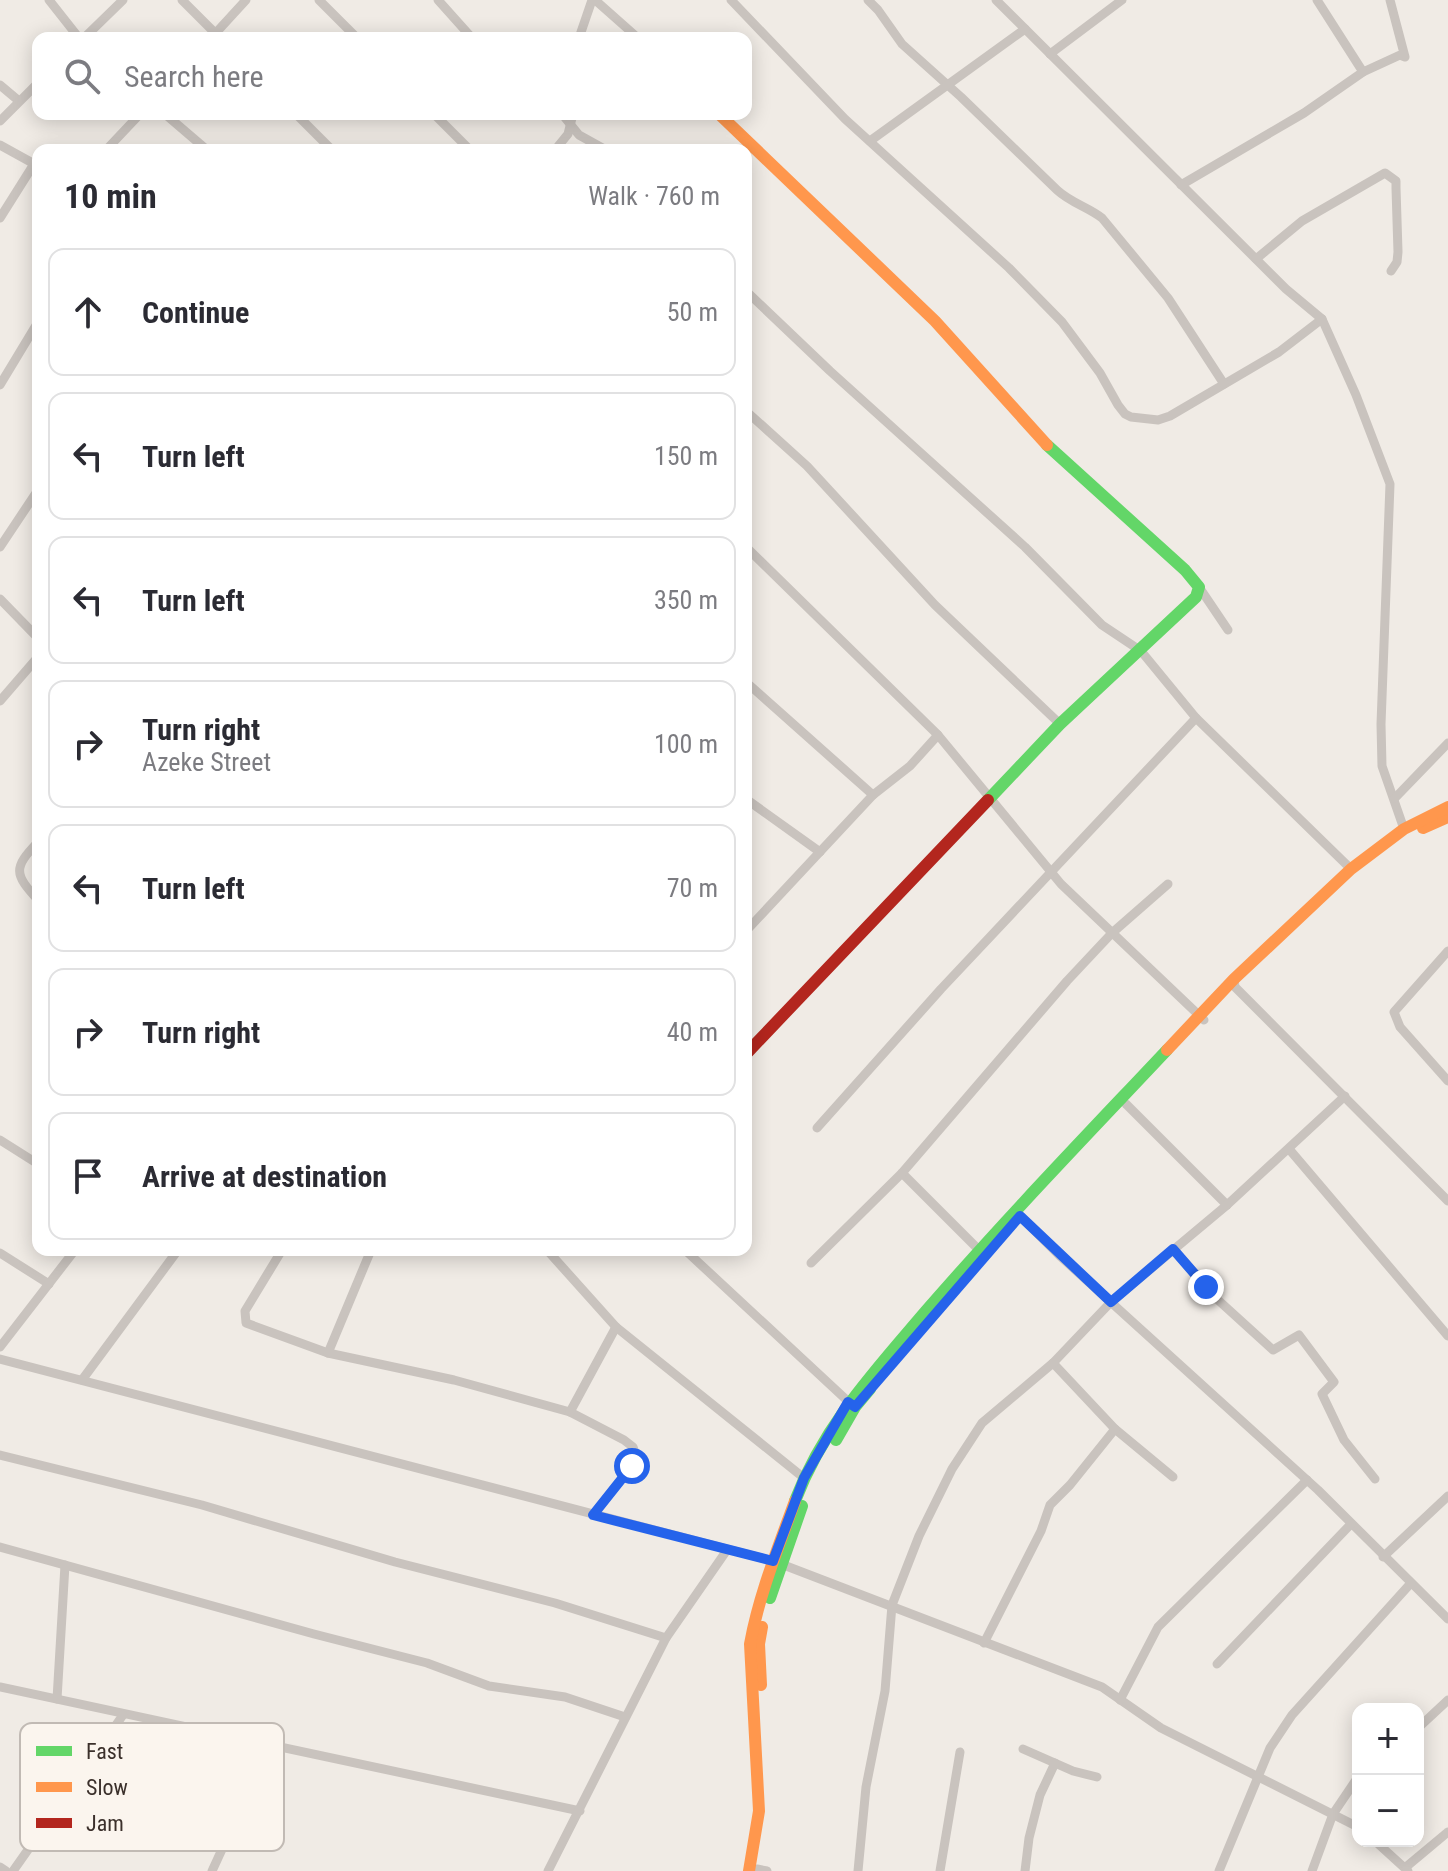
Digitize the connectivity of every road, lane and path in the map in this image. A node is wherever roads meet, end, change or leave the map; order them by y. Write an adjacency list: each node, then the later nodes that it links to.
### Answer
1 (49, 0): 15 (street)
2 (123, 0): 16 (street)
3 (182, 0): 17 (street)
4 (246, 0): 18 (street)
5 (319, 0): 19 (street)
6 (438, 0): 20 (street)
7 (594, 0): 21 (street); 22 (street)
8 (731, 0): 38 (street)
9 (868, 0): 26 (street)
10 (996, 0): 14 (street)
11 (1122, 0): 23 (street)
12 (1317, 0): 24 (street)
13 (1390, 0): 24 (street)
14 (1025, 29): 23 (street); 26 (street)
15 (77, 32)
16 (88, 32)
17 (211, 32)
18 (220, 32)
19 (351, 32)
20 (467, 32)
21 (581, 32)
22 (631, 32)
23 (1050, 54): 50 (street)
24 (1363, 72): 50 (street)
25 (0, 85): 28 (street)
26 (948, 85): 38 (street); 57 (street)
27 (32, 89): 28 (street)
28 (19, 101): 36 (street)
29 (134, 120): 39 (street)
30 (172, 120): 40 (street)
31 (301, 120): 41 (street)
32 (440, 120): 42 (street)
33 (567, 120): 37 (street)
34 (572, 120): 37 (street)
35 (725, 120): 45 (main road)
36 (0, 121)
37 (571, 125): 43 (street); 44 (street)
38 (870, 141): 57 (street)
39 (112, 144)
40 (200, 144)
41 (323, 144)
42 (464, 144)
43 (560, 144)
44 (595, 144)
45 (749, 144)
46 (0, 145): 48 (street)
47 (752, 147): 63 (main road)
48 (32, 163)
49 (32, 171): 51 (street)
50 (1181, 185): 52 (street)
51 (0, 218)
52 (1256, 259): 53 (street); 55 (street)
53 (1391, 271)
54 (752, 297): 67 (street)
55 (1322, 319): 57 (street); 77 (street)
56 (32, 332): 58 (street)
57 (1224, 384)
58 (0, 385)
59 (752, 417): 72 (street)
60 (32, 499): 61 (street)
61 (0, 547)
62 (752, 553): 73 (street)
63 (1199, 587): 66 (street); 67 (main road)
64 (0, 599): 65 (street)
65 (32, 630)
66 (1228, 630)
67 (1141, 651): 71 (street); 72 (main road)
68 (32, 664): 70 (street)
69 (752, 687): 75 (street)
70 (0, 701)
71 (1196, 718): 84 (street); 85 (street)
72 (1060, 724): 76 (main road)
73 (938, 735): 75 (street); 76 (street)
74 (1448, 743): 77 (street)
75 (873, 795): 83 (street)
76 (990, 796): 85 (street); 93 (main road)
77 (1395, 798): 81 (street)
78 (752, 803): 83 (street)
79 (1448, 807): 81 (main road)
80 (1448, 817): 91 (main road)
81 (1404, 829): 84 (main road)
82 (32, 848): 87 (street)
83 (820, 852): 88 (street)
84 (1351, 869): 91 (main road)
85 (1051, 874): 89 (street); 97 (street)
86 (1168, 884): 89 (street)
87 (32, 894)
88 (752, 925)
89 (1112, 933): 92 (street); 101 (street)
90 (1448, 951): 94 (street)
91 (1234, 983): 92 (main road); 95 (street)
92 (1201, 1018): 96 (main road); 106 (main road)
93 (752, 1048)
94 (1448, 1081)
95 (1345, 1096): 99 (street); 102 (street)
96 (1126, 1104): 103 (street); 104 (main road)
97 (817, 1128)
98 (0, 1140): 100 (street)
99 (1289, 1149): 103 (street); 118 (street)
100 (32, 1160)
101 (902, 1173): 106 (street); 114 (street)
102 (1448, 1201)
103 (1227, 1205): 105 (street)
104 (1020, 1216): 116 (street); 124 (main road)
105 (1173, 1249): 116 (street); 130 (street)
106 (979, 1250): 124 (main road)
107 (0, 1253): 115 (street)
108 (70, 1256): 115 (street)
109 (174, 1256): 123 (street)
110 (278, 1256): 120 (street)
111 (368, 1256): 120 (street)
112 (552, 1256): 117 (street)
113 (691, 1256): 124 (street)
114 (811, 1263)
115 (49, 1284): 119 (street)
116 (1111, 1302): 122 (street); 131 (street)
117 (616, 1327): 125 (street); 129 (street)
118 (1448, 1336)
119 (0, 1347)
120 (328, 1353): 125 (street)
121 (0, 1359): 123 (street)
122 (1053, 1363): 126 (street); 141 (street)
123 (82, 1380): 133 (street)
124 (851, 1405): 129 (main road); 138 (main road)
125 (570, 1412): 133 (street)
126 (1115, 1429): 128 (street); 144 (street)
127 (0, 1455): 143 (street)
128 (1173, 1477)
129 (804, 1478): 138 (main road)
130 (1375, 1479)
131 (1307, 1480): 134 (street); 148 (street)
132 (1448, 1496): 137 (street)
133 (593, 1515): 136 (street)
134 (1351, 1524): 137 (street); 145 (street)
135 (0, 1547): 139 (street)
136 (727, 1550): 138 (street); 143 (street)
137 (1383, 1557): 140 (street)
138 (777, 1562): 141 (street); 175 (main road)
139 (65, 1565): 147 (street); 151 (street)
140 (1411, 1583): 142 (street); 160 (street)
141 (892, 1605): 144 (street); 176 (street)
142 (1448, 1619)
143 (666, 1638): 151 (street)
144 (984, 1643): 148 (street)
145 (1217, 1664)
146 (0, 1687): 147 (street)
147 (57, 1699): 150 (street)
148 (1120, 1700): 160 (street)
149 (1448, 1700): 152 (street)
150 (123, 1715): 153 (street); 154 (street)
151 (625, 1717): 162 (street)
152 (1424, 1722)
153 (117, 1723)
154 (161, 1723)
155 (284, 1749): 162 (street)
156 (1023, 1749): 158 (street)
157 (960, 1752): 177 (street)
158 (1055, 1763): 159 (street); 178 (street)
159 (1097, 1777)
160 (1258, 1779): 163 (street); 179 (street)
161 (1352, 1786): 163 (street)
162 (580, 1811): 174 (street)
163 (1333, 1814): 164 (street); 180 (street)
164 (1352, 1824)
165 (1448, 1832): 170 (street)
166 (1382, 1847): 170 (street)
167 (27, 1851): 172 (street)
168 (221, 1851): 173 (street)
169 (0, 1867): 171 (street)
170 (1407, 1869)
171 (6, 1871)
172 (13, 1871)
173 (212, 1871)
174 (548, 1871)
175 (757, 1871)
176 (858, 1871)
177 (940, 1871)
178 (1025, 1871)
179 (1219, 1871)
180 (1312, 1871)

